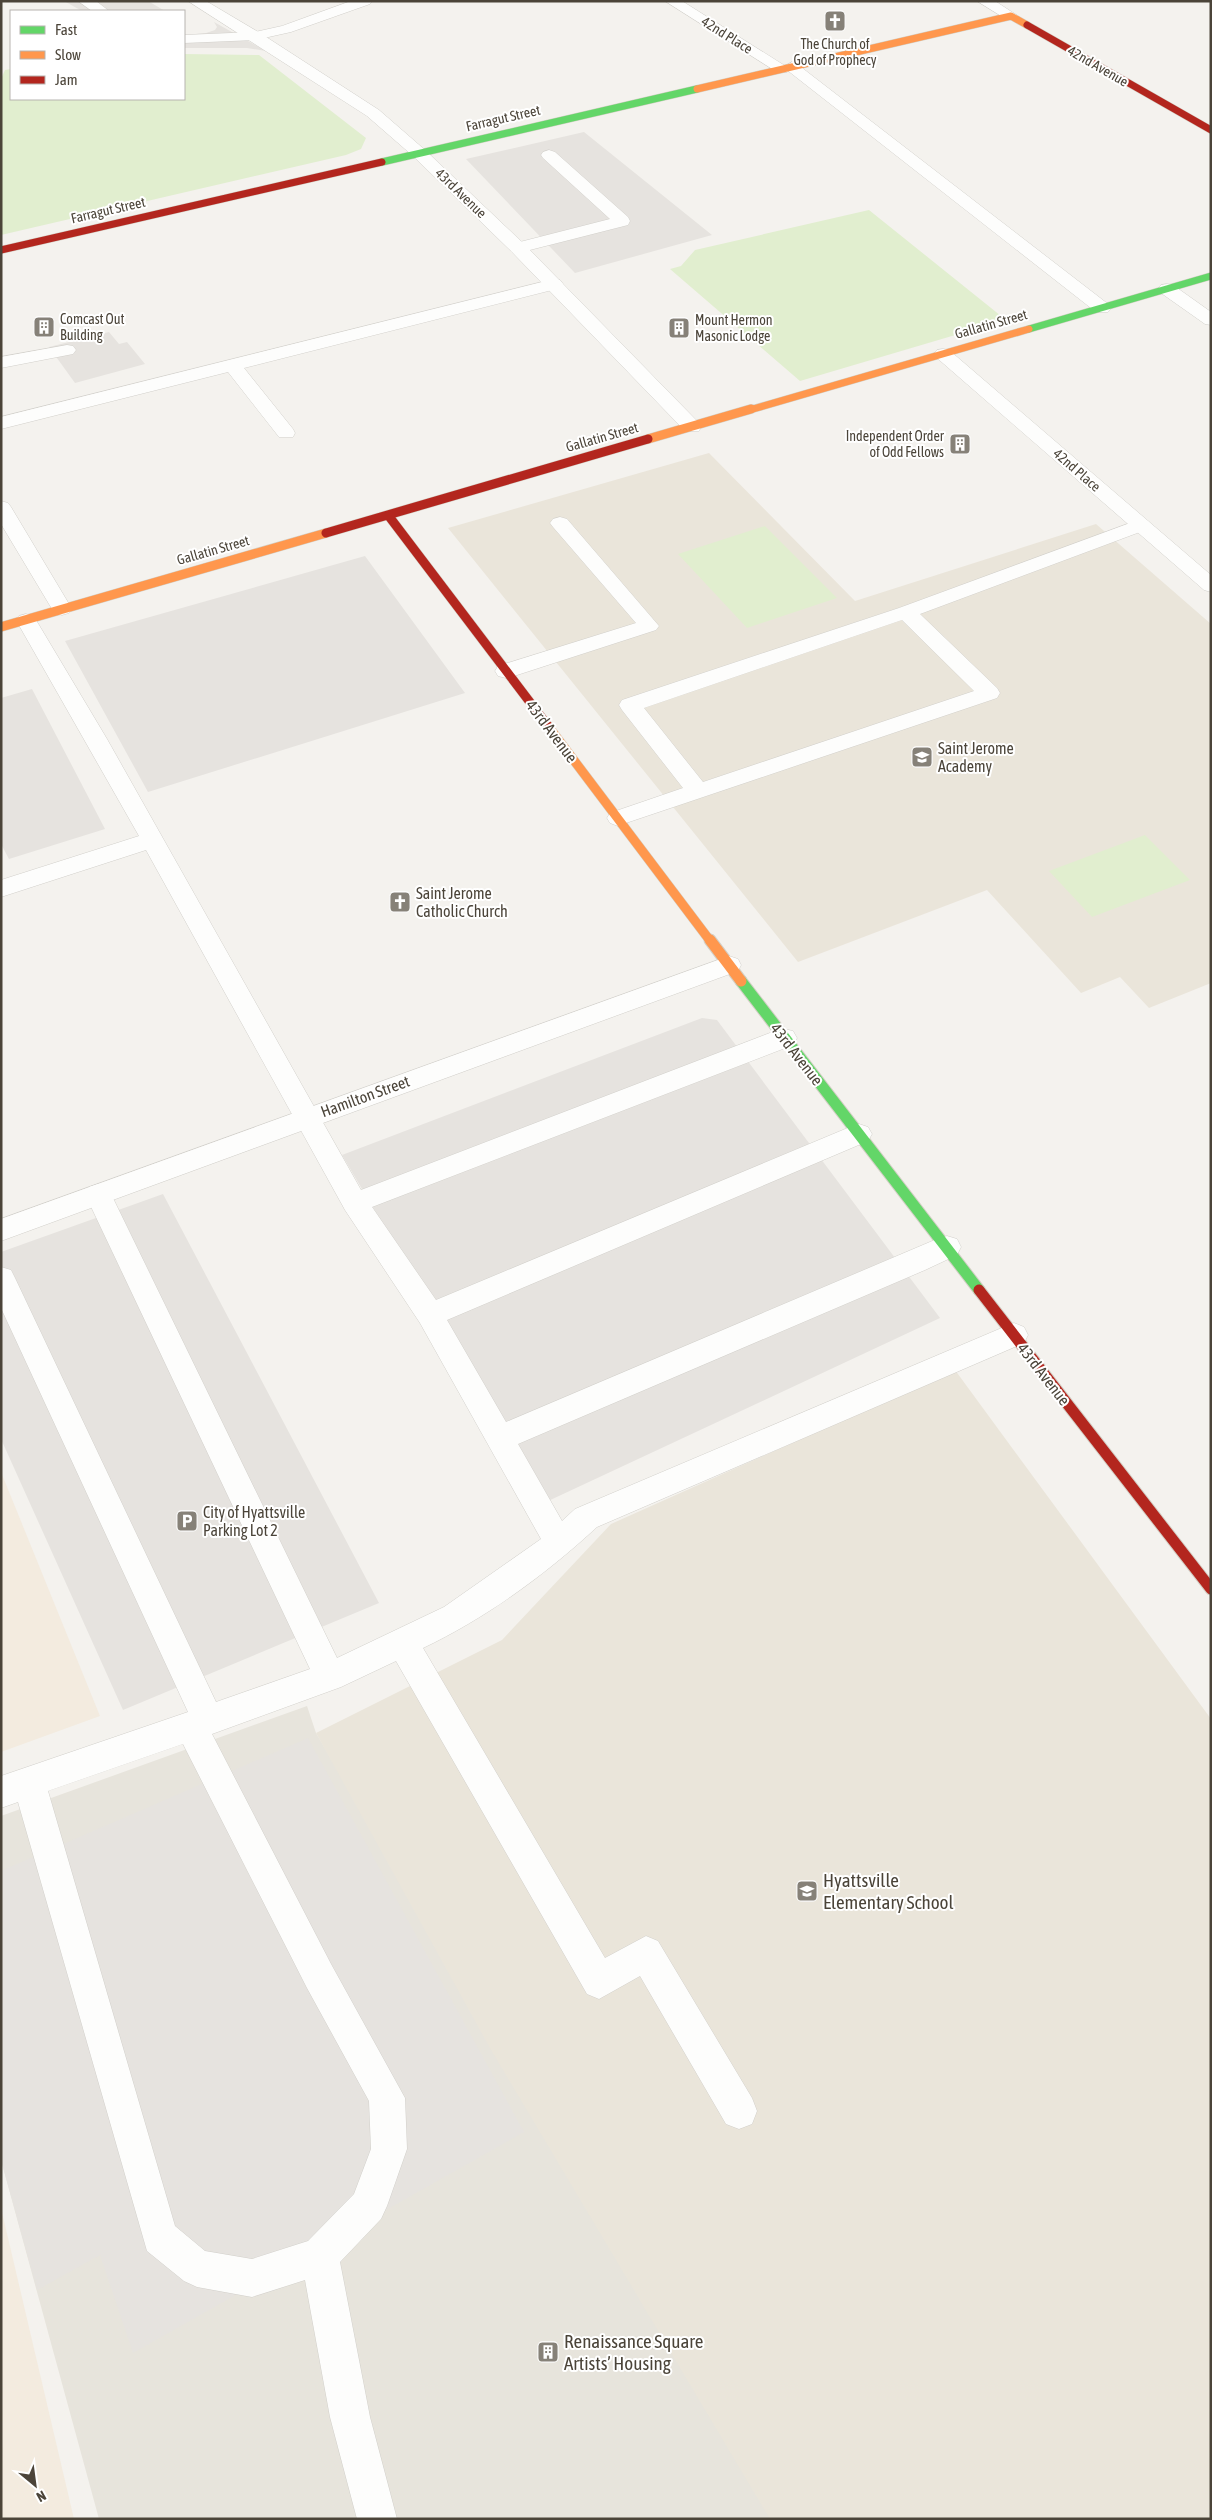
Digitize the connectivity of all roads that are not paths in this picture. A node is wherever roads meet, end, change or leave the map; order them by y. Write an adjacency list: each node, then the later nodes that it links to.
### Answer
1 (85, 1): 6 (street)
2 (195, 1): 8 (street, 43rd Avenue)
3 (365, 1): 8 (street)
4 (672, 1): 10 (street, 42nd Place)
5 (984, 1): 7 (street, 42nd Avenue)
6 (100, 10)
7 (1012, 16): 10 (street, Farragut Street); 11 (street, 42nd Avenue)
8 (254, 36): 9 (street); 12 (street, 43rd Avenue)
9 (185, 39)
10 (787, 68): 12 (street, Farragut Street); 19 (street, 42nd Place)
11 (1211, 130)
12 (419, 153): 14 (street, 43rd Avenue); 15 (street, Farragut Street)
13 (549, 155): 14 (street)
14 (518, 248): 17 (street, 43rd Avenue)
15 (1, 250)
16 (1211, 276): 18 (street, Gallatin Street)
17 (554, 284): 24 (street); 26 (street, 43rd Avenue)
18 (1167, 289): 19 (street, Gallatin Street); 20 (street)
19 (1102, 308): 22 (street, Gallatin Street)
20 (1211, 320)
21 (67, 350): 23 (street)
22 (943, 354): 26 (street, Gallatin Street); 31 (street, 42nd Place)
23 (1, 363)
24 (232, 365): 25 (street); 27 (street)
25 (1, 423)
26 (692, 427): 29 (street, Gallatin Street)
27 (286, 433)
28 (1, 506): 33 (street)
29 (388, 515): 33 (street, Gallatin Street); 37 (street, 43rd Avenue)
30 (560, 523): 37 (street)
31 (1141, 525): 32 (street, 42nd Place); 34 (street)
32 (1211, 586)
33 (62, 609): 35 (street, Gallatin Street)
34 (906, 612): 38 (street); 38 (street)
35 (26, 620): 36 (street, Gallatin Street); 40 (street)
36 (1, 627)
37 (506, 671): 39 (street, 43rd Avenue)
38 (698, 791): 39 (street)
39 (618, 818): 42 (street, 43rd Avenue)
40 (153, 840): 41 (street); 44 (street)
41 (1, 889)
42 (729, 965): 43 (street, 43rd Avenue); 44 (street, Hamilton Street)
43 (784, 1038): 45 (street, 43rd Avenue); 47 (street)
44 (308, 1116): 46 (street, Hamilton Street); 47 (street)
45 (859, 1134): 49 (street, 43rd Avenue); 51 (street)
46 (98, 1194): 48 (street, Hamilton Street); 57 (street)
47 (355, 1203): 51 (street)
48 (1, 1230)
49 (947, 1247): 52 (street, 43rd Avenue); 53 (street)
50 (1, 1278): 58 (street)
51 (430, 1315): 53 (street)
52 (1014, 1335): 54 (street); 55 (street, 43rd Avenue)
53 (500, 1438): 54 (street)
54 (559, 1543): 56 (street)
55 (1211, 1589)
56 (402, 1642): 57 (street); 60 (street)
57 (330, 1677): 58 (street)
58 (199, 1723): 59 (street); 61 (street)
59 (15, 1788): 61 (street)
60 (739, 2111)
61 (320, 2256): 62 (street)
62 (377, 2519)

